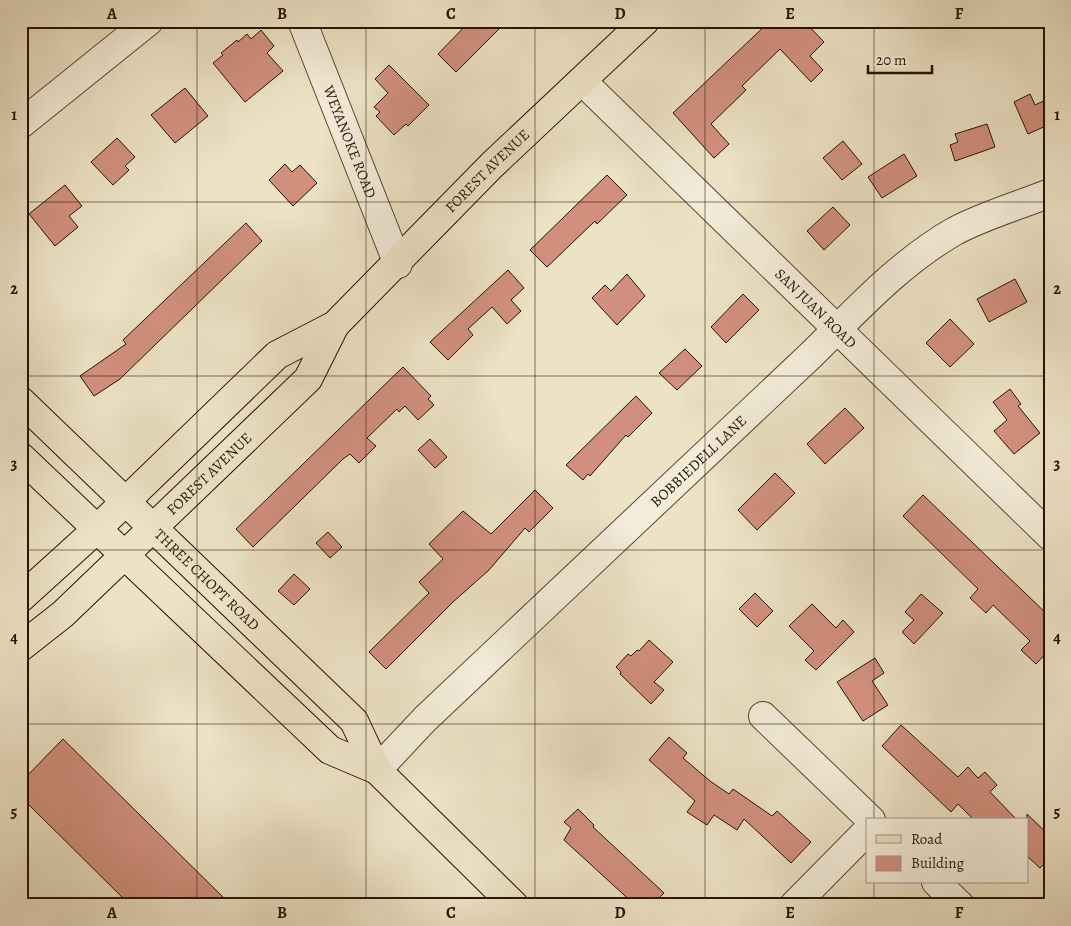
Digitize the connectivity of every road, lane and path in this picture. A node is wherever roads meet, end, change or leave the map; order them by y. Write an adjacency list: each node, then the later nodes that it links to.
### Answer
1 (149, 21): 5 (street)
2 (302, 21): 7 (street, WEYANOKE ROAD)
3 (646, 21): 4 (main road, FOREST AVENUE)
4 (582, 81): 7 (main road, FOREST AVENUE); 9 (street, SAN JUAN ROAD)
5 (21, 124)
6 (1050, 193): 9 (street, BOBBIEDELL LANE)
7 (398, 264): 8 (main road, FOREST AVENUE)
8 (335, 326): 12 (main road, FOREST AVENUE); 13 (main road, FOREST AVENUE)
9 (836, 330): 15 (street, SAN JUAN ROAD); 20 (street, BOBBIEDELL LANE)
10 (21, 401): 12 (main road, THREE CHOPT ROAD)
11 (21, 457): 14 (main road, THREE CHOPT ROAD)
12 (125, 501): 13 (main road, THREE CHOPT ROAD); 14 (main road, FOREST AVENUE)
13 (152, 527): 16 (main road, FOREST AVENUE); 20 (main road, THREE CHOPT ROAD)
14 (97, 529): 16 (main road, THREE CHOPT ROAD); 17 (main road, FOREST AVENUE)
15 (1050, 536)
16 (124, 556): 18 (main road, FOREST AVENUE); 20 (main road, THREE CHOPT ROAD)
17 (21, 598)
18 (21, 647)
19 (763, 716): 21 (street)
20 (377, 770): 24 (main road, THREE CHOPT ROAD)
21 (869, 818)
22 (866, 832): 25 (street)
23 (938, 884): 26 (street)
24 (514, 905)
25 (794, 905)
26 (960, 905)

